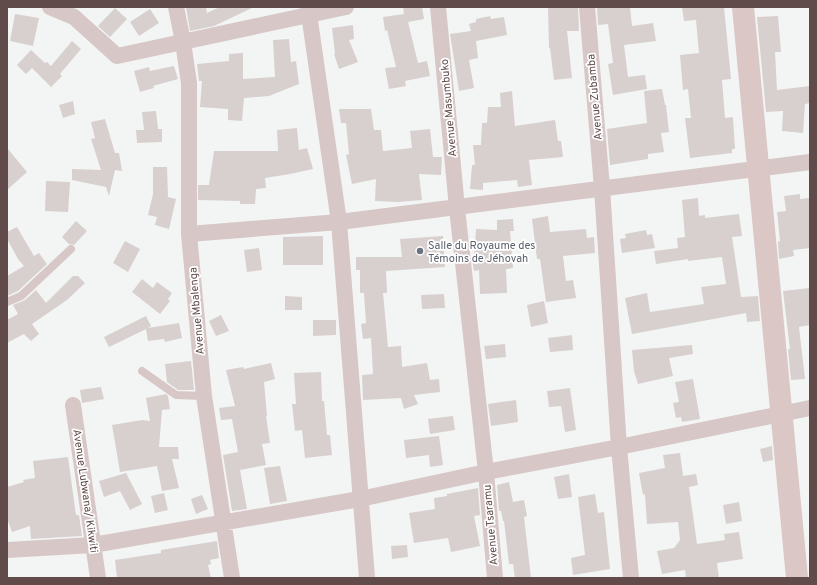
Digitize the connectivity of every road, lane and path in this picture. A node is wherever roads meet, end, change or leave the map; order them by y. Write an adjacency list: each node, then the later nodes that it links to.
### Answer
1 (50, 7): 8 (street)
2 (176, 7): 9 (street, Avenue Mbalenga)
3 (346, 7): 7 (street)
4 (438, 7): 13 (street, Avenue Masumbuko)
5 (586, 7): 12 (street, Avenue Zubamba)
6 (743, 7): 11 (street)
7 (308, 11): 9 (street); 14 (street)
8 (74, 12): 9 (street)
9 (183, 42): 15 (street, Avenue Mbalenga)
10 (810, 162): 11 (street)
11 (759, 169): 12 (street); 22 (street)
12 (602, 188): 13 (street); 23 (street, Avenue Zubamba)
13 (457, 208): 14 (street); 24 (street, Avenue Masumbuko)
14 (340, 222): 15 (street); 25 (street)
15 (189, 234): 19 (street, Avenue Mbalenga)
16 (71, 249): 17 (lane)
17 (7, 302)
18 (142, 371): 19 (lane)
19 (204, 396): 26 (street, Avenue Mbalenga)
20 (73, 405): 27 (street, Avenue Lubwana/ Kikwiti)
21 (810, 408): 22 (street)
22 (782, 413): 23 (street); 34 (street)
23 (619, 447): 24 (street); 33 (street, Avenue Zubamba)
24 (486, 472): 25 (street); 32 (street, Avenue Tsaramu)
25 (360, 499): 26 (street); 31 (street)
26 (224, 523): 27 (street); 30 (street, Avenue Mbalenga)
27 (93, 545): 28 (street); 29 (street, Avenue Lubwana/ Kikwiti)
28 (7, 550)
29 (98, 578)
30 (232, 578)
31 (367, 578)
32 (495, 578)
33 (631, 578)
34 (797, 578)

